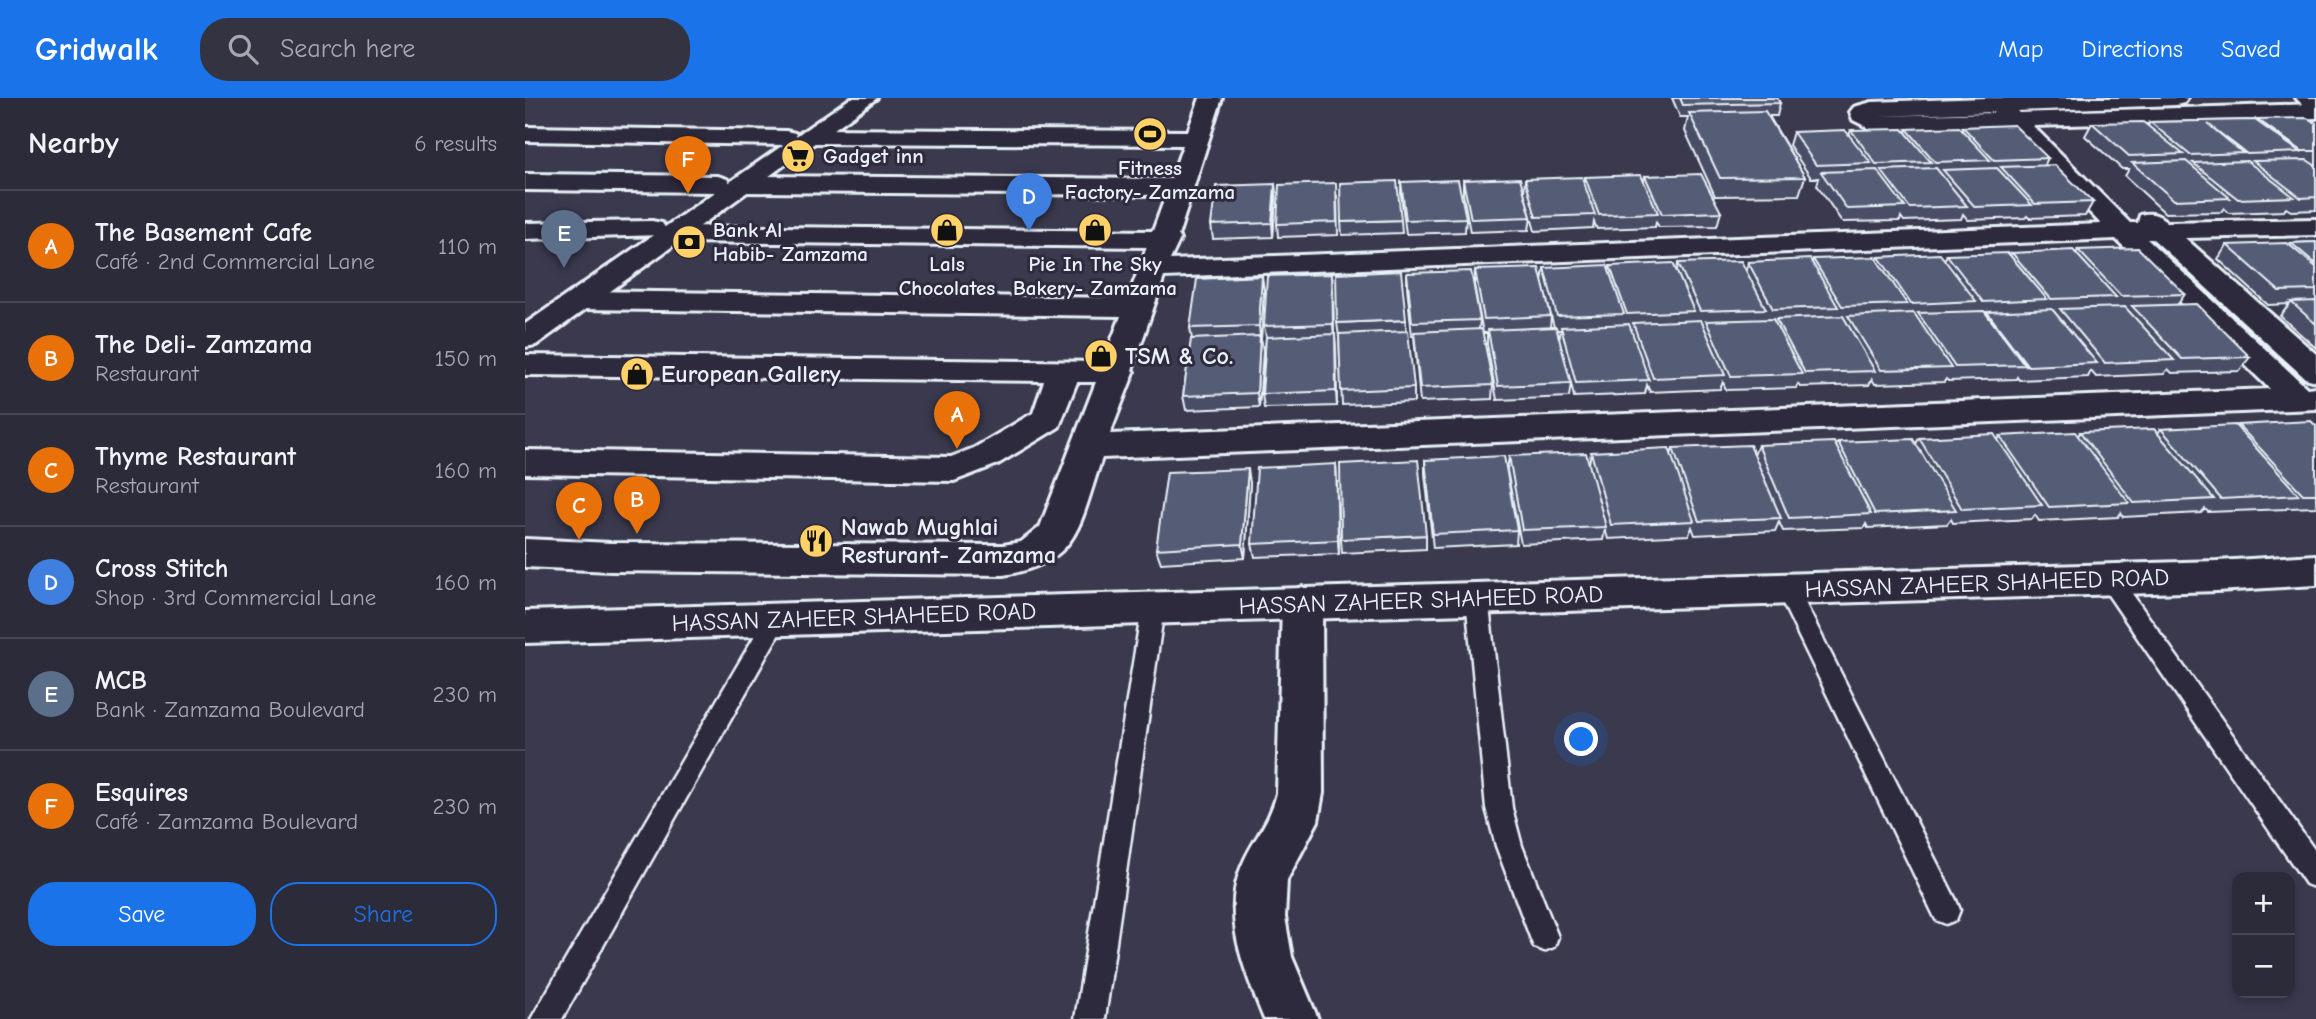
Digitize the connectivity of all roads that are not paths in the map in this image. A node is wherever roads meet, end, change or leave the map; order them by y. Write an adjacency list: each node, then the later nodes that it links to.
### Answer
1 (840, 98): 12 (street)
2 (866, 98): 12 (street)
3 (1211, 98): 13 (street)
4 (2176, 98): 6 (street)
5 (2307, 98): 7 (street)
6 (2129, 104): 8 (street); 9 (street); 10 (street)
7 (2316, 105)
8 (1986, 109): 10 (street); 20 (street)
9 (2316, 111)
10 (2042, 118): 21 (street)
11 (525, 134): 12 (street)
12 (799, 137): 13 (street); 15 (street)
13 (1198, 138): 16 (street)
14 (525, 182): 15 (street)
15 (731, 184): 16 (street); 19 (street)
16 (1183, 187): 22 (street)
17 (2316, 227): 21 (street)
18 (525, 231): 19 (street)
19 (664, 231): 22 (street); 24 (street); 26 (street)
20 (2123, 231): 21 (street); 23 (street); 31 (street)
21 (2160, 231): 31 (street)
22 (1166, 239): 23 (street)
23 (1153, 269): 25 (street)
24 (580, 300): 25 (street); 27 (street)
25 (1140, 307): 30 (street)
26 (525, 317)
27 (525, 338)
28 (525, 365): 29 (street)
29 (1064, 372): 30 (street); 33 (street)
30 (1118, 372): 32 (street)
31 (2310, 389): 32 (street)
32 (1088, 447): 34 (street)
33 (525, 462)
34 (525, 553)
35 (2316, 570): 36 (street, HASSAN ZAHEER SHAHEED ROAD)
36 (2110, 580): 37 (street, HASSAN ZAHEER SHAHEED ROAD); 43 (lane)
37 (1787, 589): 38 (street, HASSAN ZAHEER SHAHEED ROAD); 44 (lane)
38 (1477, 598): 39 (street, HASSAN ZAHEER SHAHEED ROAD); 45 (lane)
39 (1302, 603): 40 (street, HASSAN ZAHEER SHAHEED ROAD); 48 (street)
40 (1153, 608): 41 (street, HASSAN ZAHEER SHAHEED ROAD); 47 (lane)
41 (776, 619): 42 (street, HASSAN ZAHEER SHAHEED ROAD); 46 (lane)
42 (525, 627)
43 (2316, 875)
44 (1946, 910)
45 (1544, 937)
46 (546, 1019)
47 (1090, 1019)
48 (1291, 1019)

